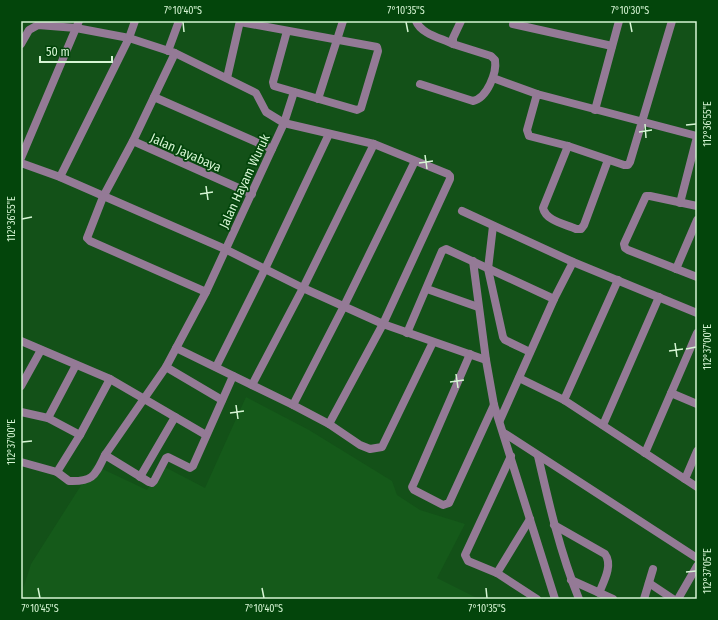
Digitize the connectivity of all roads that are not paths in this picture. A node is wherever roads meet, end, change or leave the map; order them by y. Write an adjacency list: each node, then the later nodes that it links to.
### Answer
1 (135, 21): 12 (street)
2 (179, 21): 17 (street)
3 (343, 21): 13 (street)
4 (416, 21): 15 (street)
5 (461, 21): 15 (street)
6 (619, 21): 16 (street)
7 (672, 21): 26 (street)
8 (240, 22): 11 (street); 18 (street)
9 (77, 24): 12 (street); 14 (street); 34 (street)
10 (513, 24): 16 (street)
11 (287, 31): 13 (street); 21 (street)
12 (129, 38): 17 (street); 38 (street)
13 (336, 40): 24 (street); 24 (street)
14 (21, 44)
15 (453, 44): 19 (street)
16 (612, 46): 25 (street)
17 (172, 52): 18 (street); 23 (street)
18 (227, 78): 27 (street)
19 (493, 78): 20 (street); 22 (street)
20 (420, 84)
21 (294, 92): 24 (street); 27 (street, Jalan Hayam Wuruk)
22 (537, 94): 25 (street); 32 (street)
23 (154, 97): 30 (street); 33 (street)
24 (318, 99)
25 (595, 110): 26 (street)
26 (643, 121): 29 (street); 35 (street)
27 (284, 123): 28 (street); 33 (street, Jalan Hayam Wuruk)
28 (329, 134): 31 (street); 49 (street)
29 (697, 136): 41 (street)
30 (133, 141): 39 (street, Jalan Jayabaya); 40 (street)
31 (374, 144): 36 (street); 54 (street)
32 (568, 146): 35 (street); 35 (street)
33 (272, 149): 39 (street, Jalan Hayam Wuruk)
34 (21, 158)
35 (608, 160)
36 (415, 161): 59 (street); 62 (street)
37 (21, 163): 38 (street)
38 (60, 177): 40 (street)
39 (252, 194): 46 (street, Jalan Hayam Wuruk)
40 (103, 197): 46 (street); 56 (street)
41 (680, 203): 42 (street); 51 (street)
42 (697, 206)
43 (462, 211): 45 (street)
44 (697, 220): 51 (street)
45 (493, 226): 48 (street); 50 (street)
46 (225, 250): 49 (street); 56 (street, Jalan Hayam Wuruk)
47 (473, 261): 50 (street); 55 (street); 60 (street)
48 (573, 262): 53 (street); 58 (street)
49 (265, 269): 54 (street); 74 (street)
50 (488, 269): 58 (street); 69 (street)
51 (676, 269): 52 (street)
52 (697, 278)
53 (618, 280): 57 (street); 83 (street)
54 (303, 288): 59 (street); 78 (street)
55 (427, 289): 60 (street); 63 (street)
56 (206, 292): 67 (street, Jalan Hayam Wuruk)
57 (659, 297): 61 (street); 92 (street)
58 (554, 299): 69 (street)
59 (344, 306): 62 (street); 85 (street)
60 (478, 307): 71 (street)
61 (697, 313)
62 (383, 324): 63 (street); 91 (street)
63 (407, 333): 66 (street)
64 (697, 333): 80 (street)
65 (21, 340): 68 (street)
66 (432, 342): 70 (street); 91 (street)
67 (176, 348): 73 (street, Jalan Hayam Wuruk); 74 (street)
68 (41, 350): 72 (street); 79 (street)
69 (530, 352): 76 (street)
70 (470, 354): 71 (street); 86 (street)
71 (486, 360): 86 (street)
72 (76, 365): 77 (street); 89 (street)
73 (166, 367): 81 (street, Jalan Hayam Wuruk); 82 (street)
74 (216, 367): 75 (street)
75 (233, 376): 78 (street); 82 (street)
76 (519, 378): 83 (street); 90 (street)
77 (110, 379): 81 (street); 94 (street)
78 (252, 385): 85 (street)
79 (21, 386)
80 (671, 393): 84 (street); 97 (street)
81 (144, 400): 88 (street); 98 (street, Jalan Hayam Wuruk)
82 (222, 400): 95 (street)
83 (564, 400): 92 (street)
84 (697, 404)
85 (293, 405): 91 (street)
86 (494, 405): 90 (street)
87 (21, 412): 89 (street)
88 (175, 417): 95 (street); 103 (street)
89 (48, 418): 94 (street)
90 (500, 420): 93 (street)
91 (329, 424)
92 (603, 425): 97 (street)
93 (504, 433): 99 (street); 100 (street)
94 (80, 435): 102 (street)
95 (206, 435): 103 (street)
96 (697, 451): 104 (street)
97 (645, 453): 104 (street)
98 (105, 455): 102 (street, Jalan Hayam Wuruk); 103 (street)
99 (511, 456): 106 (street); 111 (street)
100 (538, 456): 107 (street); 108 (street)
101 (21, 462): 102 (street, Jalan Hayam Wuruk)
102 (56, 472)
103 (140, 477)
104 (685, 479): 105 (street)
105 (697, 487)
106 (530, 519): 111 (street); 116 (street)
107 (554, 525): 112 (street); 114 (street)
108 (697, 558)
109 (697, 566): 121 (street)
110 (653, 569): 113 (street)
111 (497, 573): 115 (street)
112 (571, 580): 114 (street); 117 (street)
113 (649, 583): 119 (street); 120 (street)
114 (599, 593): 118 (street)
115 (537, 599)
116 (555, 599)
117 (579, 599)
118 (614, 599)
119 (644, 599)
120 (673, 599)
121 (678, 599)

